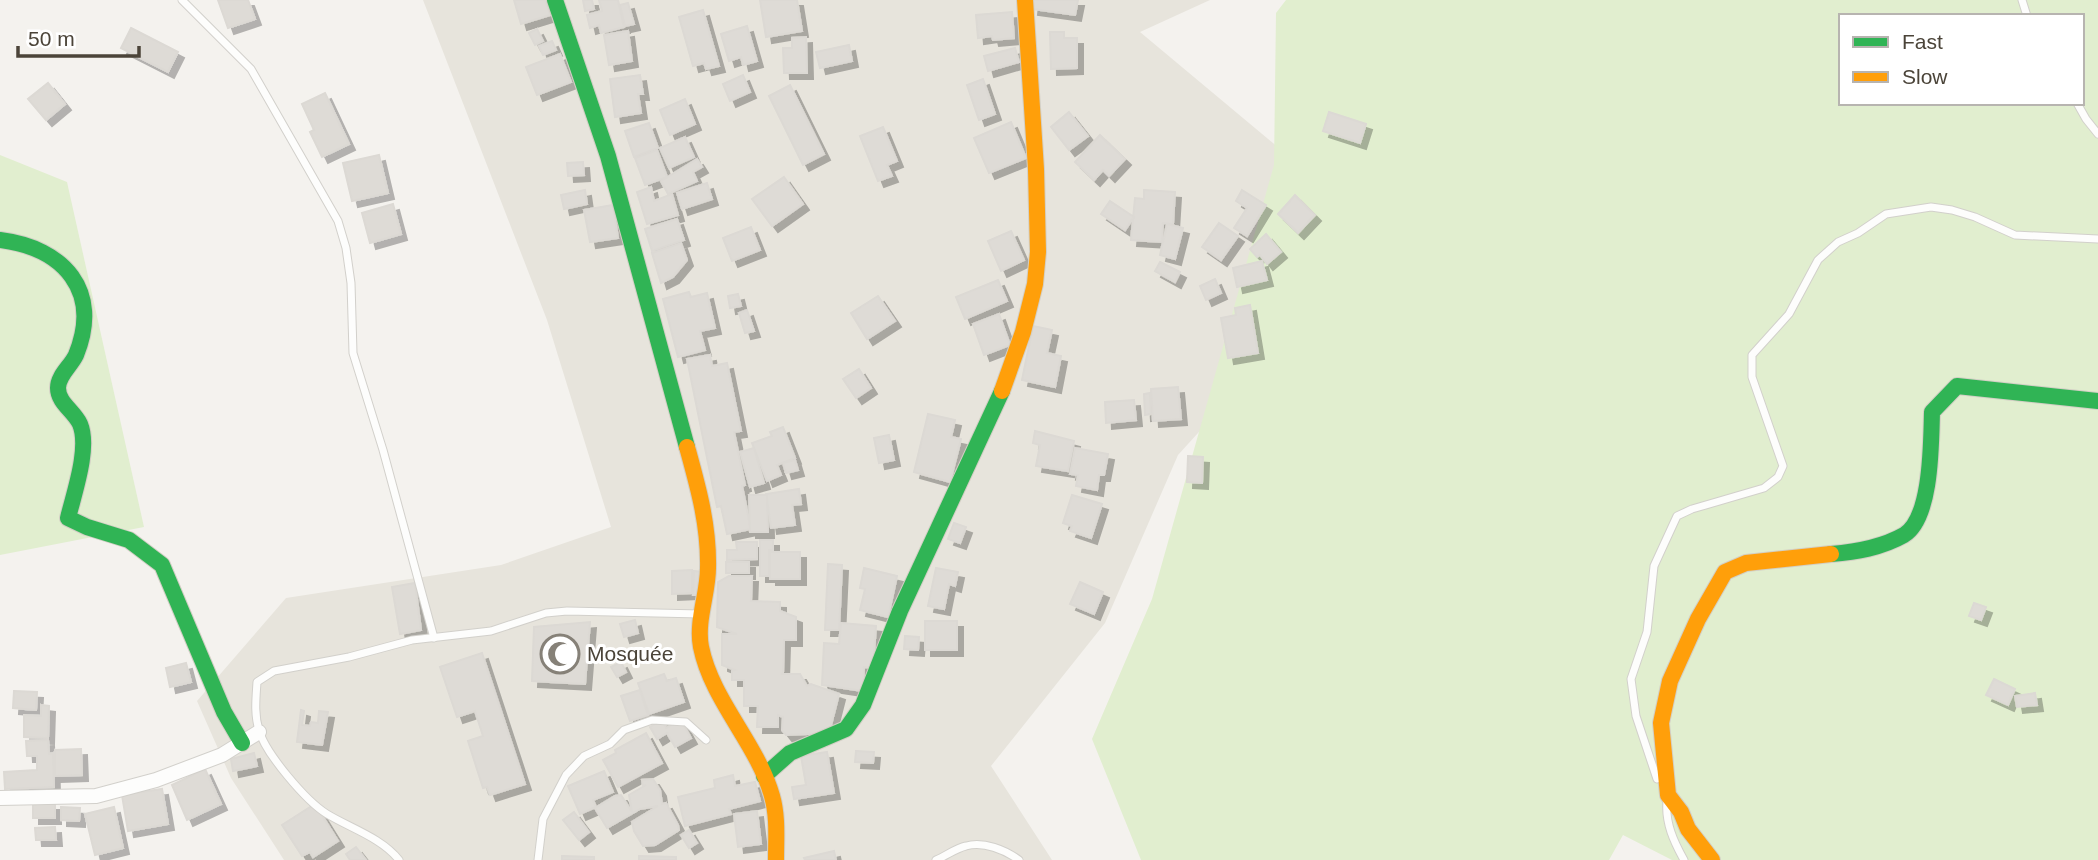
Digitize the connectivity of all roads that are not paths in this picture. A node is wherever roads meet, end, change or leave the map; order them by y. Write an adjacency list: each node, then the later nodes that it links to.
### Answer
1 (182, 0): 10 (lane)
2 (555, 0): 9 (street)
3 (1025, 0): 14 (street)
4 (2078, 105): 5 (lane)
5 (2098, 134)
6 (2098, 239): 15 (lane)
7 (0, 240): 13 (street)
8 (2098, 401): 15 (street)
9 (702, 614): 10 (lane); 14 (street)
10 (434, 638): 11 (lane)
11 (259, 732): 13 (street); 17 (lane)
12 (706, 740): 18 (lane)
13 (242, 743): 16 (street)
14 (764, 776): 19 (street)
15 (1668, 795): 22 (lane); 23 (street)
16 (0, 799)
17 (399, 860)
18 (538, 860)
19 (776, 860)
20 (936, 860): 21 (lane)
21 (1019, 860)
22 (1685, 860)
23 (1713, 860)

